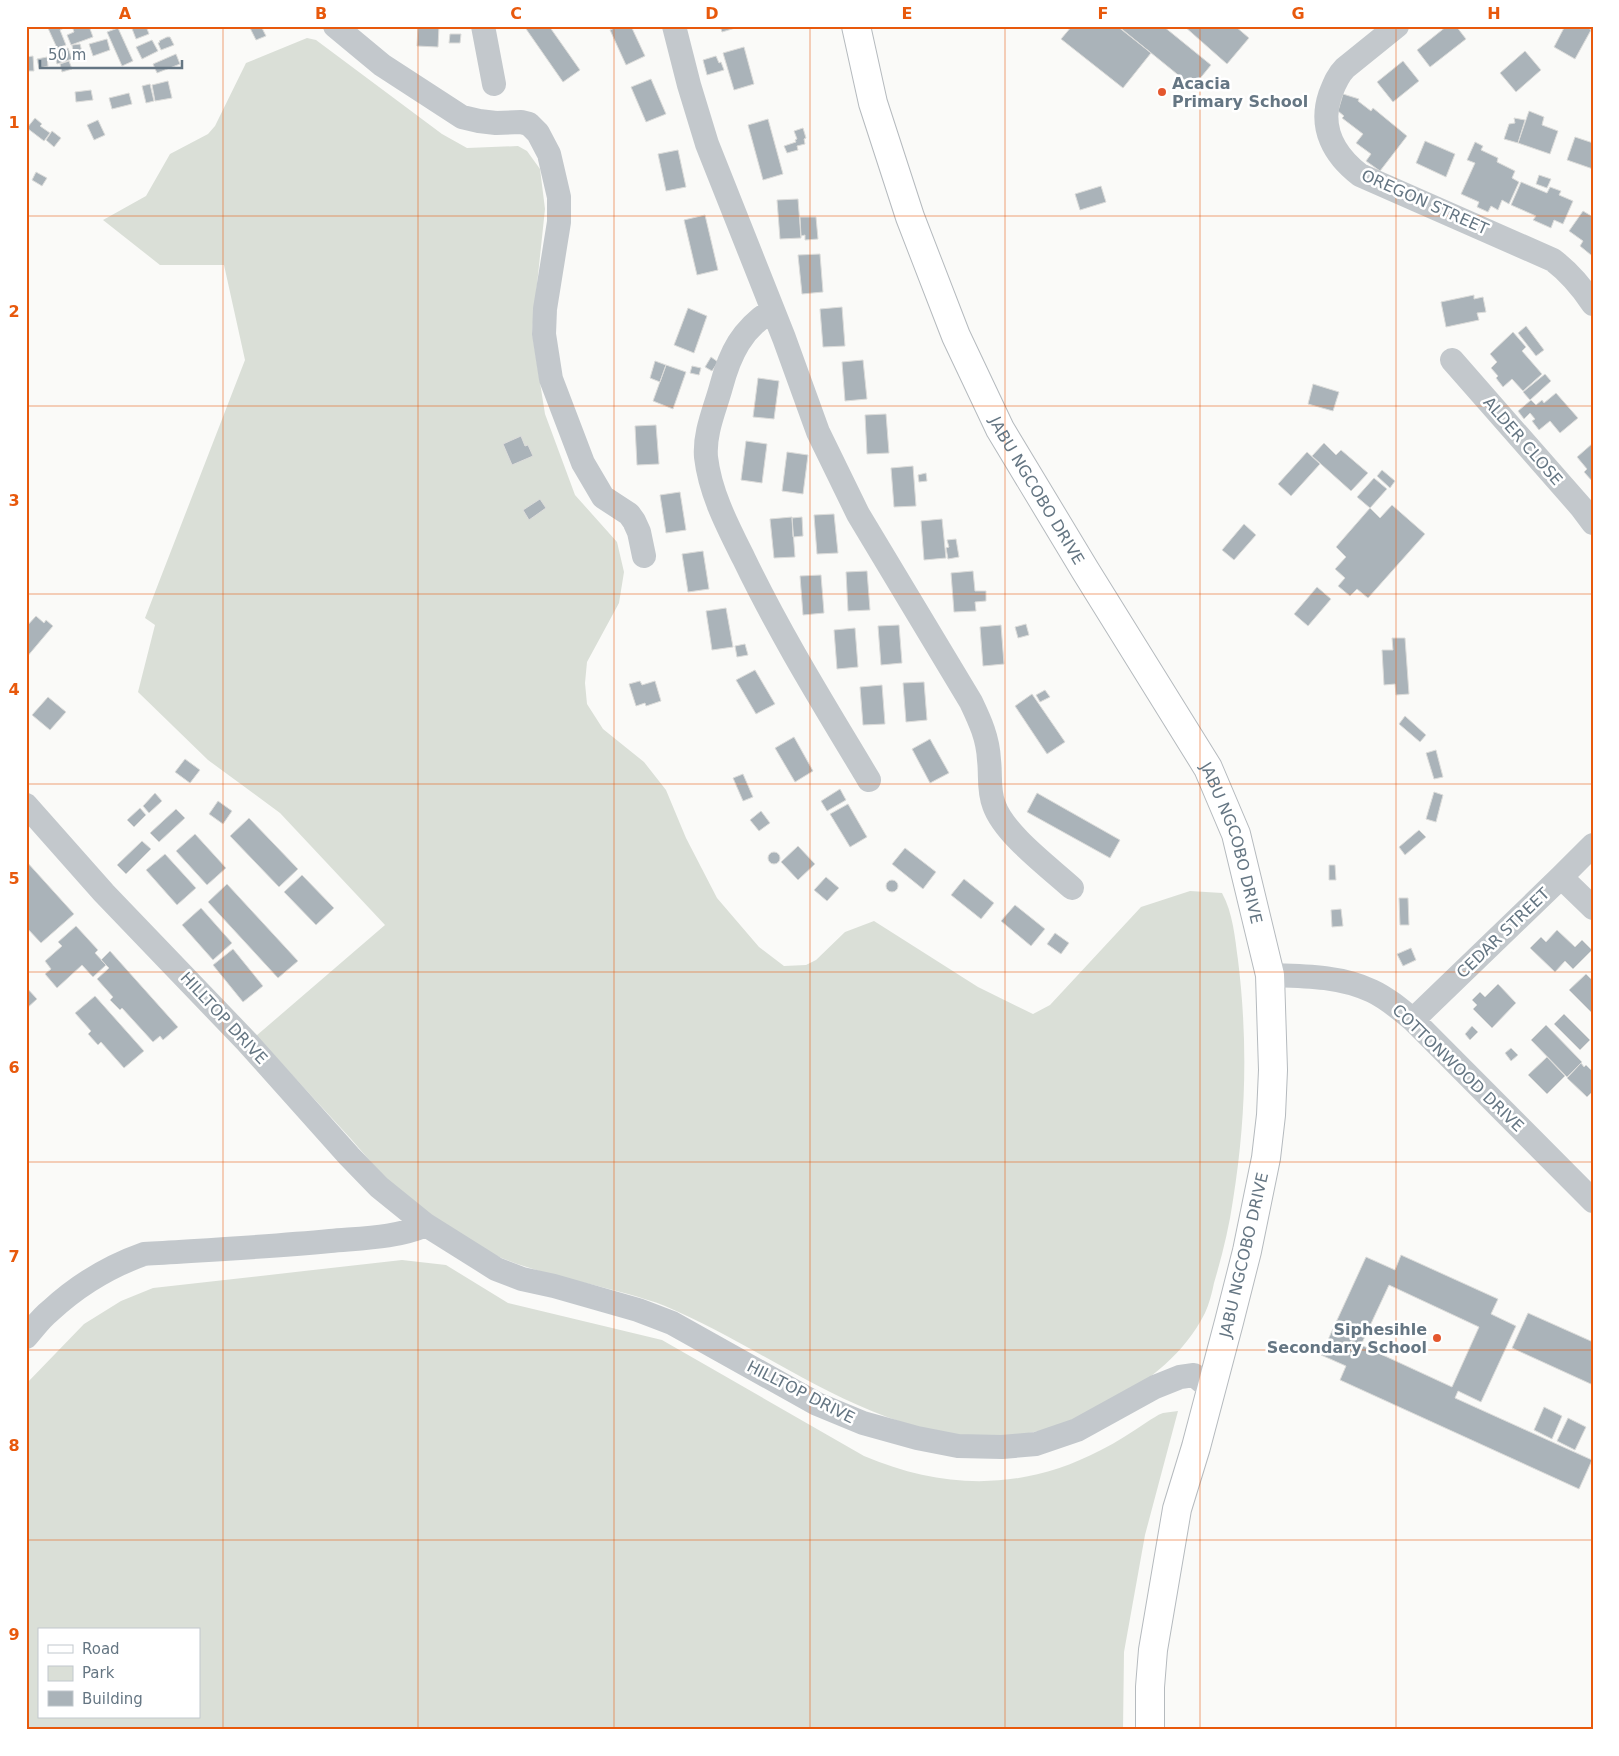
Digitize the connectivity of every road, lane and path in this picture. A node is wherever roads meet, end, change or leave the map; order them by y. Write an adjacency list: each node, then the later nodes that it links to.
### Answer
1 (335, 26): 11 (street)
2 (483, 26): 6 (street)
3 (674, 26): 8 (street)
4 (856, 26): 18 (main road, JABU NGCOBO DRIVE)
5 (1397, 26): 7 (street, OREGON STREET)
6 (494, 84)
7 (1593, 304)
8 (772, 310): 12 (street); 16 (street)
9 (1452, 360): 10 (street, ALDER CLOSE)
10 (1593, 523)
11 (644, 556)
12 (869, 780)
13 (26, 805): 21 (street, HILLTOP DRIVE)
14 (1593, 845): 15 (street, CEDAR STREET)
15 (1561, 877): 17 (street); 19 (street, CEDAR STREET)
16 (1072, 888)
17 (1593, 908)
18 (1270, 975): 19 (street, COTTONWOOD DRIVE); 23 (main road, JABU NGCOBO DRIVE)
19 (1413, 1020): 20 (street, COTTONWOOD DRIVE)
20 (1593, 1201)
21 (426, 1224): 22 (street); 23 (street, HILLTOP DRIVE)
22 (26, 1337)
23 (1212, 1390): 24 (main road, JABU NGCOBO DRIVE)
24 (1150, 1730)

